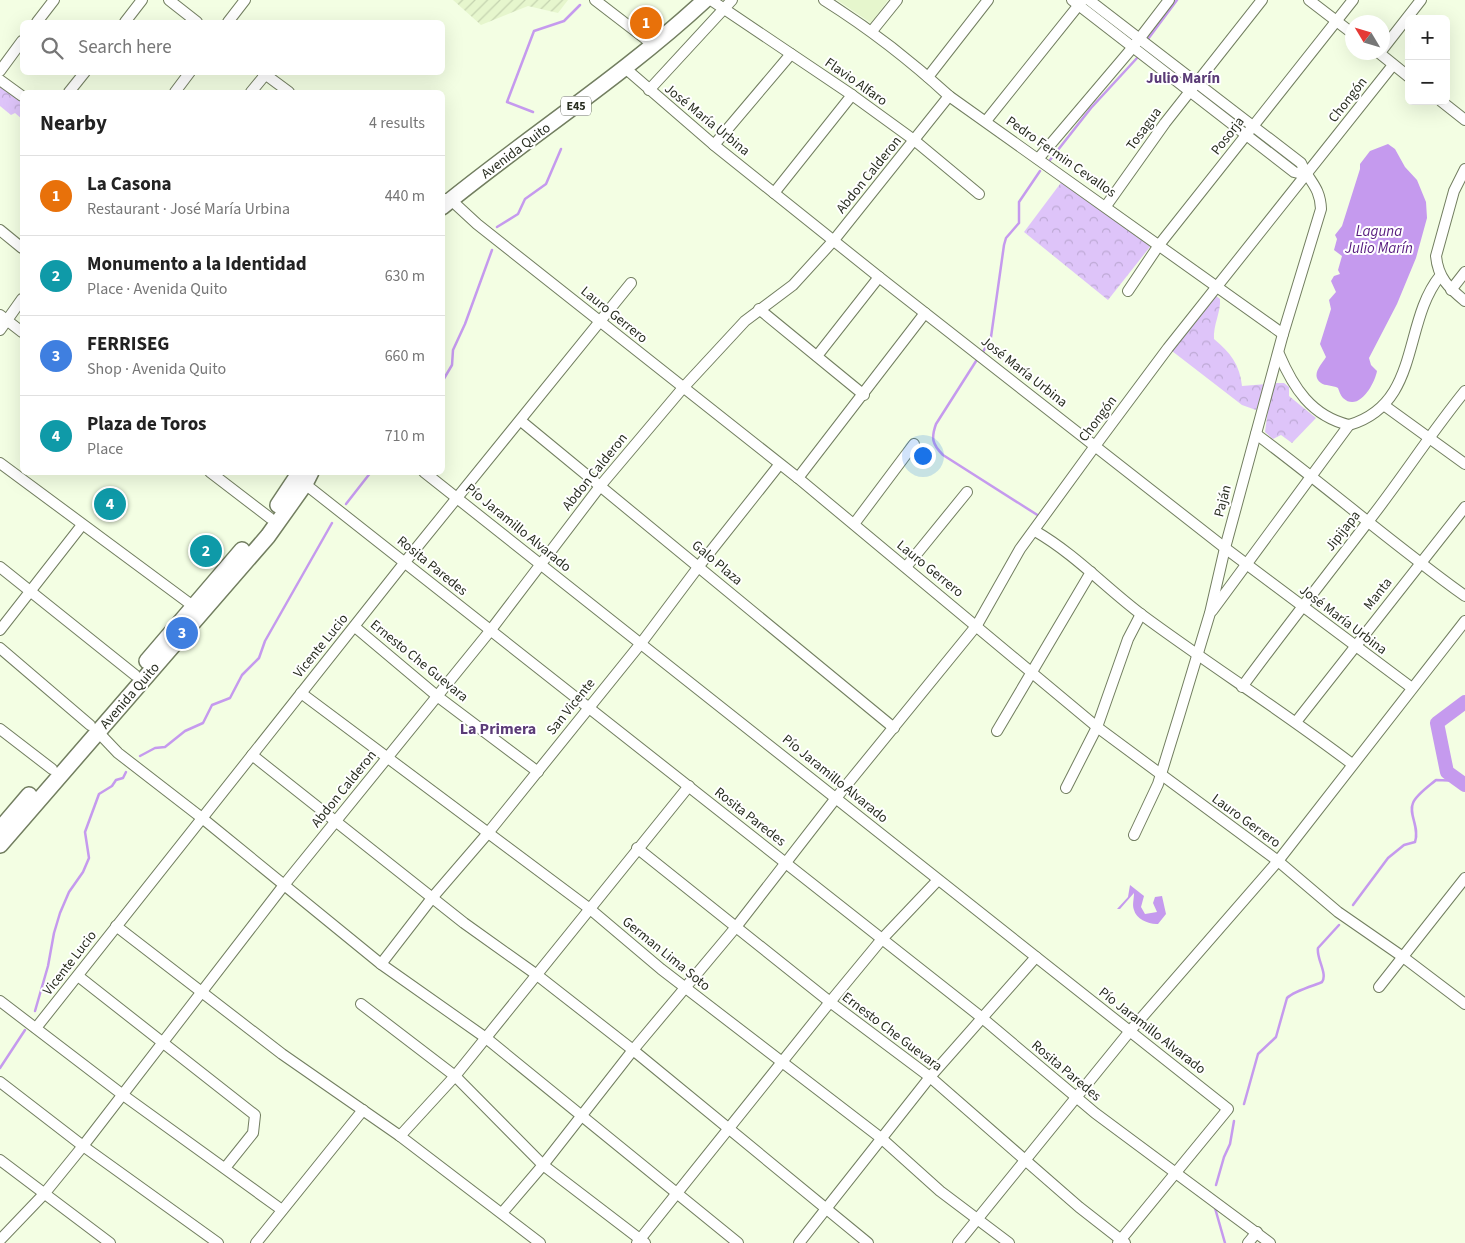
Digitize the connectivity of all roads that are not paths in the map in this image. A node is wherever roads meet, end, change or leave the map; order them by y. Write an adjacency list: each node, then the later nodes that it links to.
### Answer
1 (54, 0): 21 (street)
2 (142, 0): 22 (street)
3 (169, 0): 23 (street)
4 (245, 0): 24 (street)
5 (595, 0): 30 (street)
6 (692, 0): 30 (highway, Avenida Quito / E45)
7 (705, 0): 36 (highway, Avenida Quito / E45)
8 (711, 0): 20 (street, Flavio Alfaro)
9 (732, 0): 20 (street)
10 (824, 0): 27 (street, Pedro Fermin Cevallos)
11 (897, 0): 27 (street)
12 (988, 0): 43 (street)
13 (1089, 0): 28 (street, Paján)
14 (1169, 0): 28 (street)
15 (1262, 0): 45 (street, Tosagua)
16 (1309, 0): 25 (street)
17 (1353, 0): 25 (street, Posorja)
18 (1421, 0): 29 (street)
19 (1078, 2): 32 (street); 57 (street)
20 (724, 9): 33 (street, Flavio Alfaro); 50 (street)
21 (38, 20)
22 (126, 20)
23 (194, 20)
24 (230, 20)
25 (1337, 21): 26 (street); 58 (street, Posorja)
26 (1345, 27)
27 (872, 31): 43 (street, Pedro Fermin Cevallos)
28 (1139, 39): 32 (street); 45 (street, Paján)
29 (1390, 39)
30 (647, 40): 67 (highway, Avenida Quito / E45)
31 (20, 44): 37 (street)
32 (1133, 47): 51 (street); 62 (street)
33 (791, 54): 53 (street, Flavio Alfaro); 61 (street)
34 (1388, 60): 35 (street)
35 (1393, 65): 38 (street); 64 (street, Chongón)
36 (625, 68): 50 (street, José María Urbina); 67 (highway, Avenida Quito / E45)
37 (0, 71)
38 (1405, 74)
39 (83, 75): 46 (street)
40 (188, 75): 47 (street)
41 (262, 75): 48 (street)
42 (264, 75): 49 (street)
43 (928, 77): 54 (street, Pedro Fermin Cevallos)
44 (0, 80): 52 (street)
45 (1197, 83): 51 (street, Tosagua); 58 (street, Paján)
46 (72, 90)
47 (176, 90)
48 (252, 90)
49 (286, 90)
50 (649, 90): 61 (street, José María Urbina)
51 (1190, 92): 59 (street); 68 (street, Tosagua)
52 (20, 95)
53 (852, 95): 60 (street, Flavio Alfaro); 65 (street)
54 (949, 96): 57 (street, Pedro Fermin Cevallos); 60 (street, Abdon Calderon)
55 (1446, 105): 56 (street)
56 (1465, 120)
57 (986, 121): 62 (street, Pedro Fermin Cevallos)
58 (1253, 126): 59 (street, Posorja); 64 (street, Paján)
59 (1246, 135): 64 (street); 71 (street, Posorja)
60 (914, 140): 66 (street, Flavio Alfaro); 70 (street, Abdon Calderon)
61 (714, 145): 65 (street, José María Urbina)
62 (1038, 159): 68 (street, Pedro Fermin Cevallos)
63 (1465, 169): 74 (street)
64 (1306, 175): 77 (street, Chongón); 88 (street, Paján)
65 (774, 193): 70 (street, José María Urbina)
66 (978, 194)
67 (445, 200): 85 (street, Lauro Gerrero)
68 (1106, 206): 71 (street, Pedro Fermin Cevallos)
69 (0, 230): 72 (street)
70 (834, 240): 75 (street, José María Urbina); 82 (street, Abdon Calderon)
71 (1159, 245): 77 (street, Pedro Fermin Cevallos); 79 (street, Posorja)
72 (20, 246)
73 (1465, 272): 78 (street)
74 (1440, 276): 78 (street); 94 (street)
75 (879, 277): 83 (street, José María Urbina); 90 (street)
76 (631, 284): 85 (street, Vicente Lucio)
77 (1216, 288): 88 (street, Pedro Fermin Cevallos); 100 (street, Chongón)
78 (1451, 290): 81 (street)
79 (1128, 291)
80 (20, 301): 84 (street)
81 (1465, 301)
82 (759, 309): 90 (street); 91 (street, Abdon Calderon)
83 (925, 313): 93 (street); 100 (street, José María Urbina)
84 (4, 318): 86 (street); 87 (street)
85 (602, 322): 91 (street, Lauro Gerrero); 95 (street, Vicente Lucio)
86 (0, 330)
87 (20, 330)
88 (1284, 334): 89 (street, Paján)
89 (1279, 354): 96 (street); 97 (street, Paján)
90 (817, 356): 93 (street)
91 (682, 389): 103 (street, Lauro Gerrero); 109 (street, Abdon Calderon)
92 (1465, 391): 98 (street, Jipijapa)
93 (864, 395): 108 (street)
94 (1385, 406): 96 (street); 98 (street)
95 (521, 421): 109 (street, Galo Plaza); 111 (street, Vicente Lucio)
96 (1349, 425): 107 (street)
97 (1256, 434): 107 (street); 118 (street, Paján)
98 (1428, 436): 102 (street); 114 (street, Jipijapa)
99 (914, 444): 115 (street)
100 (1095, 446): 117 (street, Chongón); 118 (street, José María Urbina)
101 (0, 463): 116 (street)
102 (1465, 464)
103 (779, 465): 108 (street, Lauro Gerrero); 123 (street, San Vicente)
104 (214, 475): 113 (street)
105 (303, 475): 113 (highway, Avenida Quito); 119 (street, Rosita Paredes); 153 (highway, Avenida Quito)
106 (428, 475): 111 (street, Pío Jaramillo Alvarado)
107 (1310, 475): 114 (street); 122 (street)
108 (798, 478): 115 (street, Lauro Gerrero)
109 (601, 485): 121 (street, Abdon Calderon); 123 (street, Galo Plaza)
110 (967, 492): 125 (street)
111 (458, 498): 119 (street, Vicente Lucio); 121 (street, Pío Jaramillo Alvarado)
112 (1465, 507): 120 (street, Manta)
113 (270, 518): 129 (highway, Avenida Quito)
114 (1368, 522): 120 (street); 130 (street, Jipijapa)
115 (854, 524): 125 (street, Lauro Gerrero)
116 (82, 525): 127 (street); 129 (street)
117 (1035, 532): 126 (street); 134 (street, Chongón)
118 (1225, 548): 122 (street, José María Urbina); 131 (street, Paján)
119 (405, 562): 135 (street, Vicente Lucio); 137 (street, Rosita Paredes)
120 (1419, 563): 128 (street); 139 (street, Manta)
121 (539, 564): 137 (street, Abdon Calderon); 138 (street, Pío Jaramillo Alvarado)
122 (1248, 565): 130 (street, José María Urbina); 131 (street)
123 (699, 566): 138 (street, San Vicente); 151 (street, Galo Plaza)
124 (0, 567): 127 (street)
125 (906, 567): 134 (street, Lauro Gerrero)
126 (1091, 572): 132 (street); 142 (street)
127 (31, 592): 136 (street); 143 (street)
128 (1465, 596)
129 (193, 606): 143 (highway, Avenida Quito)
130 (1302, 606): 139 (street, José María Urbina); 144 (street, Jipijapa)
131 (1210, 613): 141 (street, Paján)
132 (1141, 614): 141 (street); 150 (street)
133 (1465, 621): 145 (street)
134 (978, 625): 142 (street, Lauro Gerrero); 151 (street, Chongón)
135 (355, 627): 146 (street, Vicente Lucio); 147 (street, Ernesto Che Guevara)
136 (0, 630)
137 (490, 631): 147 (street, Abdon Calderon); 148 (street, Rosita Paredes)
138 (642, 642): 148 (street, San Vicente); 163 (street, Pío Jaramillo Alvarado)
139 (1355, 646): 145 (street, José María Urbina); 149 (street, Manta)
140 (0, 648): 153 (street)
141 (1197, 654): 144 (street); 160 (street, Paján)
142 (1031, 671): 150 (street, Lauro Gerrero); 154 (street)
143 (135, 675): 153 (highway, Avenida Quito)
144 (1242, 687): 149 (street)
145 (1412, 688): 157 (street)
146 (301, 693): 155 (street, Vicente Lucio); 156 (street, German Lima Soto)
147 (437, 696): 156 (street, Abdon Calderon); 159 (street, Ernesto Che Guevara)
148 (588, 709): 159 (street, San Vicente); 161 (street, Rosita Paredes)
149 (1296, 722): 157 (street)
150 (1097, 727): 160 (street, Lauro Gerrero); 162 (street)
151 (894, 728): 163 (street, Chongón)
152 (0, 729): 158 (street)
153 (94, 729): 158 (highway, Avenida Quito); 164 (street); 169 (highway, Avenida Quito)
154 (998, 731)
155 (252, 755): 164 (street, Vicente Lucio); 165 (street)
156 (387, 759): 165 (street, Abdon Calderon); 167 (street, German Lima Soto)
157 (1352, 764): 171 (street)
158 (52, 769): 166 (highway, Avenida Quito)
159 (538, 772): 167 (street, San Vicente)
160 (1161, 775): 168 (street, Paján); 171 (street, Lauro Gerrero)
161 (689, 786): 170 (street); 172 (street, Rosita Paredes)
162 (1066, 788)
163 (836, 798): 172 (street, Chongón); 174 (street, Pío Jaramillo Alvarado)
164 (202, 818): 175 (street); 178 (street, Vicente Lucio)
165 (337, 820): 175 (street, Abdon Calderon); 176 (street)
166 (0, 829)
167 (488, 833): 176 (street, San Vicente); 177 (street, German Lima Soto)
168 (1134, 835)
169 (0, 845)
170 (637, 848): 177 (street); 179 (street, Ernesto Che Guevara)
171 (1278, 862): 182 (street, Lauro Gerrero); 195 (street)
172 (787, 863): 179 (street, Chongón); 180 (street, Rosita Paredes)
173 (1465, 878): 182 (street)
174 (938, 880): 180 (street); 181 (street, Pío Jaramillo Alvarado)
175 (284, 885): 183 (street); 188 (street, Abdon Calderon)
176 (432, 898): 183 (street, San Vicente); 184 (street)
177 (590, 909): 184 (street); 186 (street, German Lima Soto)
178 (116, 926): 185 (street, Vicente Lucio); 188 (street)
179 (736, 927): 186 (street, Chongón); 190 (street, Ernesto Che Guevara)
180 (882, 939): 190 (street); 193 (street, Rosita Paredes)
181 (1036, 957): 193 (street); 195 (street, Pío Jaramillo Alvarado)
182 (1404, 957): 187 (street); 192 (street, Lauro Gerrero)
183 (382, 964): 196 (street)
184 (537, 975): 196 (street); 198 (street)
185 (78, 976): 194 (street, Vicente Lucio); 197 (street)
186 (685, 987): 198 (street, Chongón); 199 (street, German Lima Soto)
187 (1379, 987)
188 (203, 991): 197 (street, Abdon Calderon); 205 (street)
189 (0, 1001): 194 (street)
190 (830, 1002): 199 (street); 201 (street, Ernesto Che Guevara)
191 (361, 1004): 200 (street)
192 (1465, 1004)
193 (981, 1017): 201 (street); 204 (street, Rosita Paredes)
194 (36, 1028): 203 (street)
195 (1130, 1031): 204 (street); 215 (street, Pío Jaramillo Alvarado)
196 (486, 1038): 200 (street); 206 (street)
197 (163, 1041): 203 (street, Abdon Calderon); 214 (street)
198 (633, 1050): 206 (street, Chongón); 207 (street)
199 (782, 1064): 207 (street); 209 (street, German Lima Soto)
200 (455, 1076): 208 (street); 213 (street)
201 (930, 1077): 209 (street); 211 (street, Ernesto Che Guevara)
202 (0, 1082): 210 (street)
203 (123, 1095): 210 (street, Abdon Calderon); 214 (street)
204 (1077, 1097): 211 (street); 215 (street, Rosita Paredes)
205 (363, 1110): 208 (street); 219 (street)
206 (581, 1117): 213 (street, Chongón); 216 (street)
207 (728, 1127): 216 (street); 218 (street)
208 (400, 1136): 220 (street)
209 (880, 1138): 218 (street); 221 (street, German Lima Soto)
210 (83, 1146): 217 (street, Abdon Calderon); 227 (street)
211 (1024, 1159): 221 (street); 225 (street, Ernesto Che Guevara)
212 (0, 1160): 217 (street)
213 (543, 1165): 220 (street, Chongón); 224 (street)
214 (225, 1168): 219 (street)
215 (1177, 1172): 222 (street, Rosita Paredes); 225 (street)
216 (677, 1191): 224 (street); 230 (street)
217 (44, 1194): 223 (street, Abdon Calderon); 226 (street)
218 (828, 1209): 231 (street); 232 (street)
219 (282, 1210): 228 (street)
220 (502, 1213): 229 (street)
221 (977, 1217): 233 (street); 234 (street, German Lima Soto)
222 (1257, 1232): 235 (street); 236 (street, Rosita Paredes)
223 (0, 1240)
224 (641, 1242)
225 (1121, 1242)
226 (110, 1243)
227 (218, 1243)
228 (256, 1243)
229 (540, 1243)
230 (738, 1243)
231 (799, 1243)
232 (868, 1243)
233 (958, 1243)
234 (1009, 1243)
235 (1248, 1243)
236 (1270, 1243)

